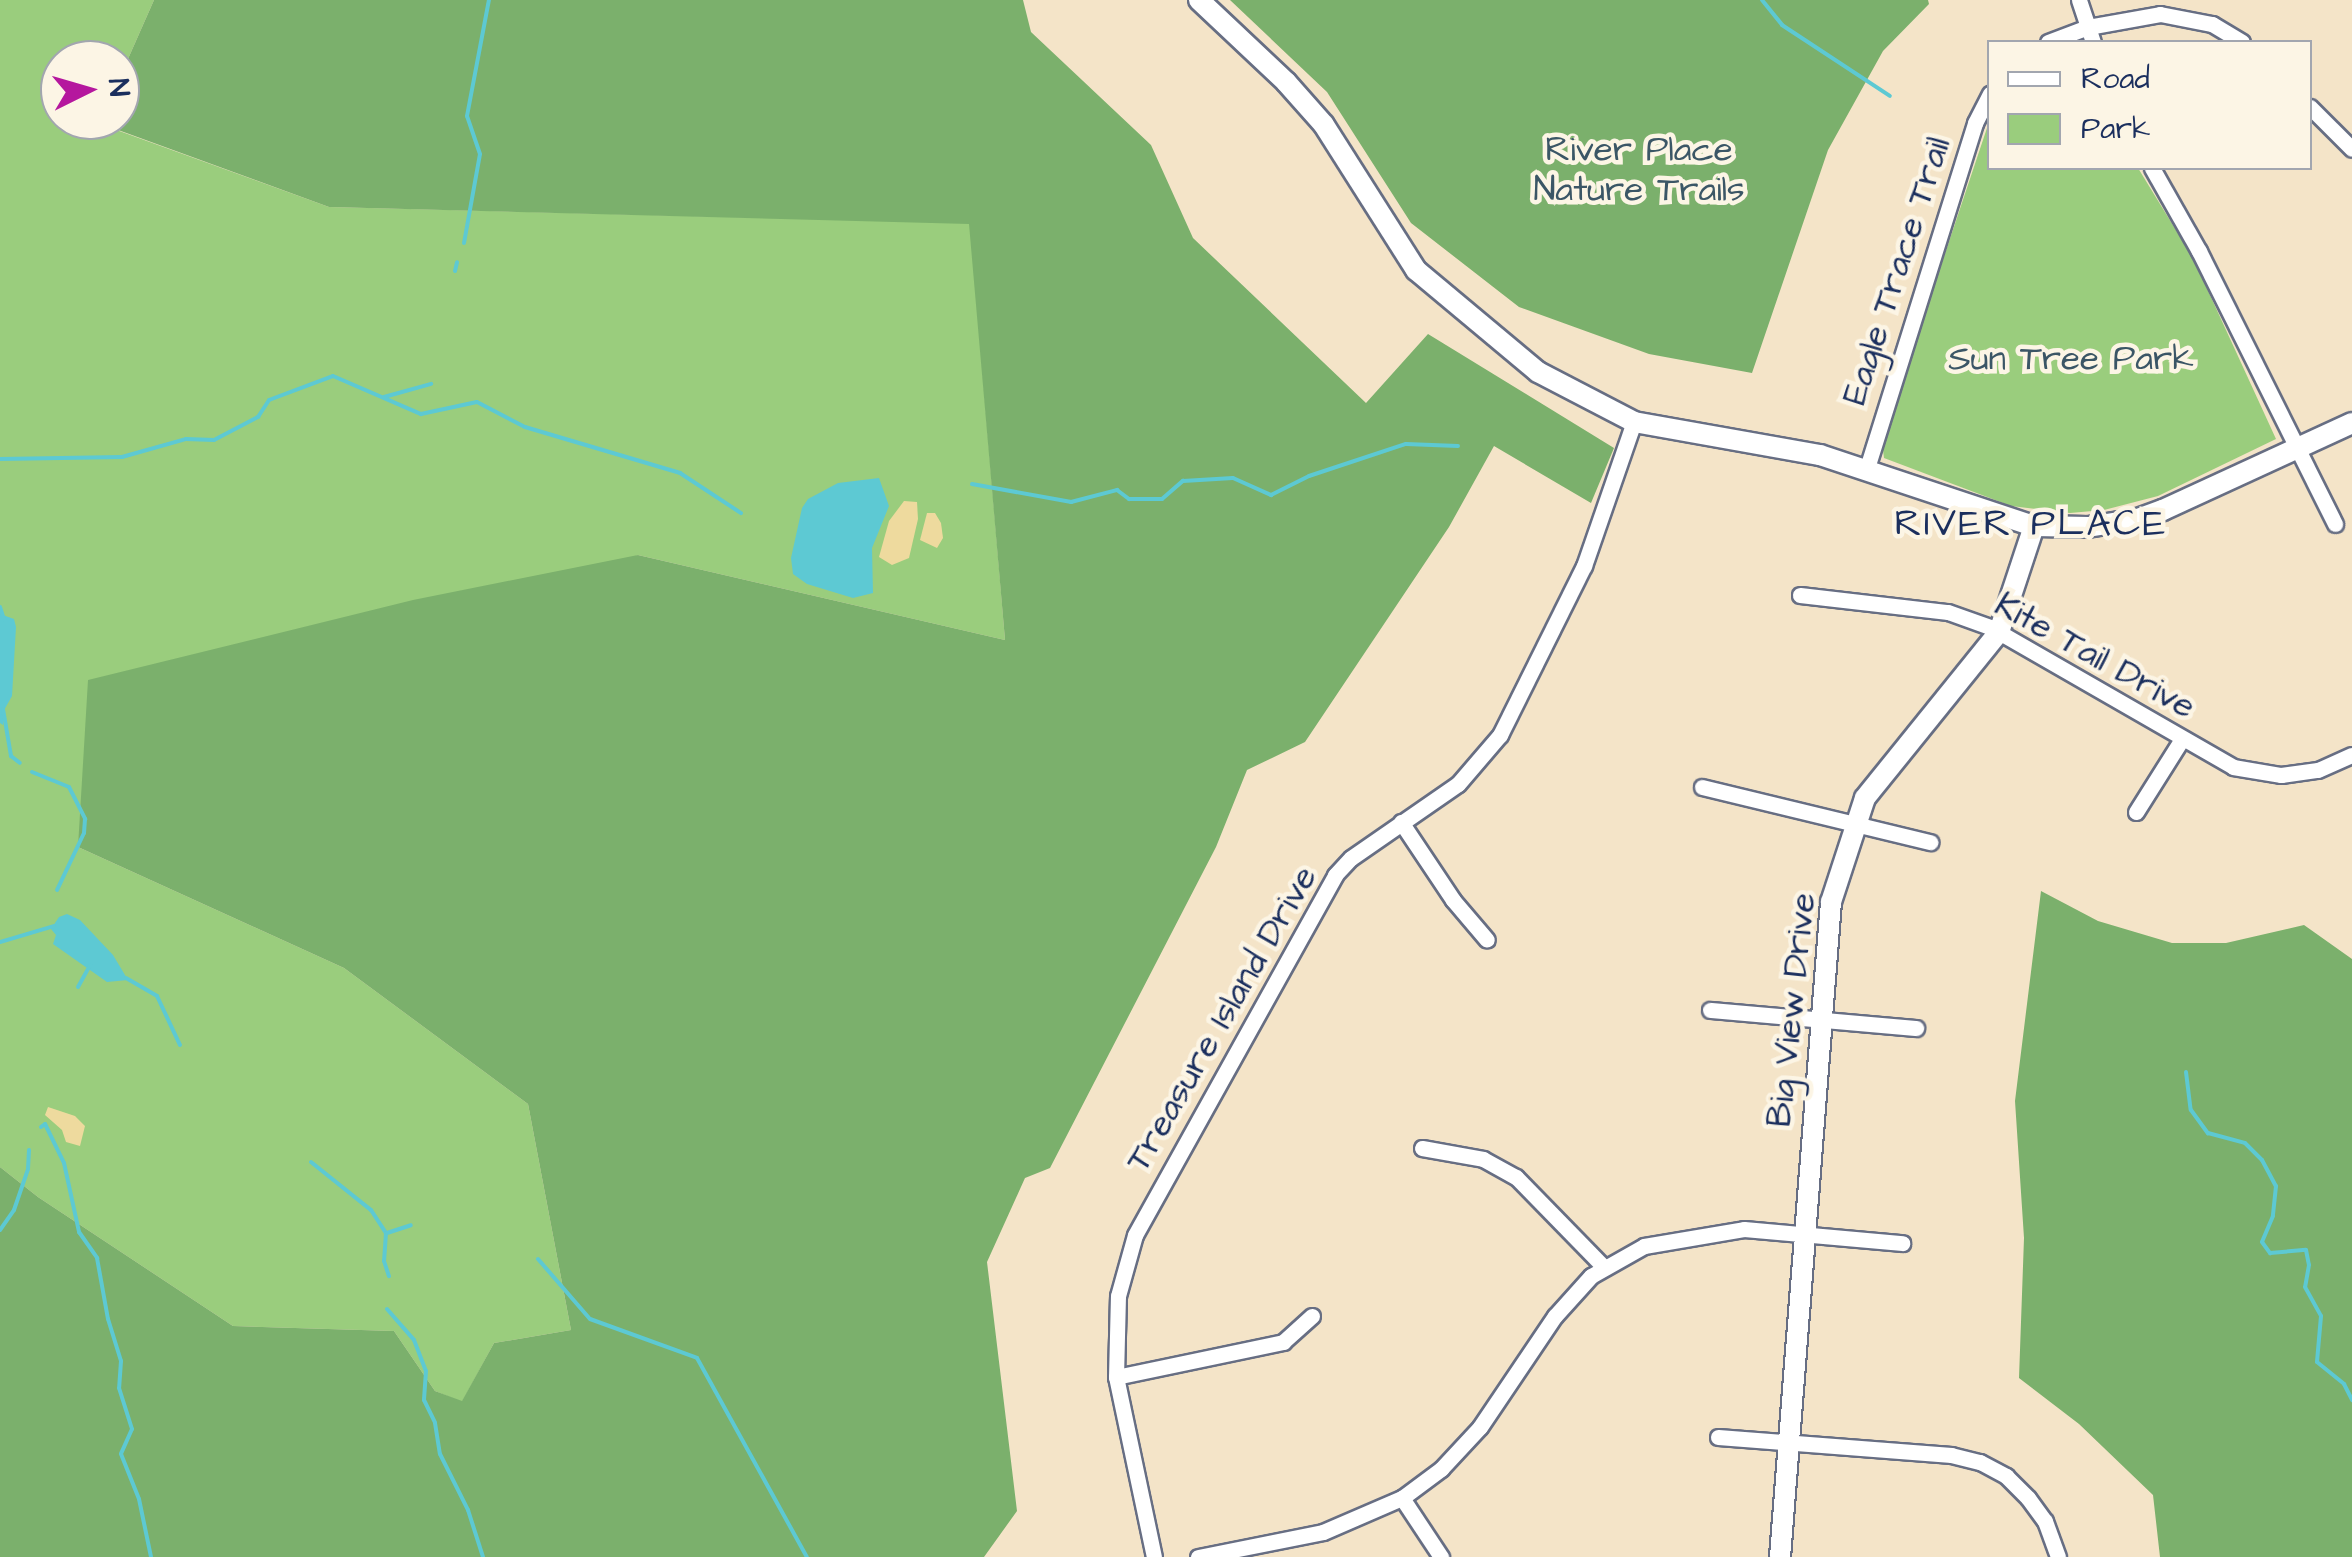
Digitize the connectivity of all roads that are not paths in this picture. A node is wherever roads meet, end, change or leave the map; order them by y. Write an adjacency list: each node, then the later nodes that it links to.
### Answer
1 (1199, 0): 10 (street)
2 (2079, 0): 3 (street)
3 (2090, 35): 4 (street); 5 (street)
4 (2060, 40)
5 (2239, 40)
6 (1987, 100): 13 (street, Eagle Trace Trail)
7 (2312, 109): 8 (street)
8 (2352, 149)
9 (2153, 170): 12 (street)
10 (1634, 422): 13 (street); 22 (street, Treasure Island Drive)
11 (2352, 422): 12 (street)
12 (2298, 445): 14 (street); 15 (street)
13 (1867, 468): 15 (street)
14 (2335, 524)
15 (2034, 526): 17 (street, Big View Drive)
16 (1800, 595): 17 (street, Kite Tail Drive)
17 (1998, 632): 18 (street, Kite Tail Drive); 23 (street, Big View Drive)
18 (2182, 740): 19 (street, Kite Tail Drive); 21 (street)
19 (2352, 755)
20 (1702, 787): 23 (street)
21 (2136, 812)
22 (1401, 822): 25 (street); 34 (street, Treasure Island Drive)
23 (1854, 824): 24 (street); 27 (street, Big View Drive)
24 (1930, 842)
25 (1488, 940)
26 (1710, 1010): 27 (street)
27 (1821, 1018): 28 (street); 30 (street, Big View Drive)
28 (1916, 1028)
29 (1422, 1148): 32 (street)
30 (1805, 1235): 31 (street); 32 (street); 36 (street, Big View Drive)
31 (1902, 1243)
32 (1604, 1266): 37 (street)
33 (1312, 1316): 34 (street)
34 (1116, 1376): 38 (street, Treasure Island Drive)
35 (1718, 1438): 36 (street)
36 (1788, 1444): 41 (street, Big View Drive); 42 (street)
37 (1402, 1498): 39 (street); 40 (street)
38 (1154, 1557)
39 (1198, 1557)
40 (1441, 1557)
41 (1780, 1557)
42 (2058, 1557)

